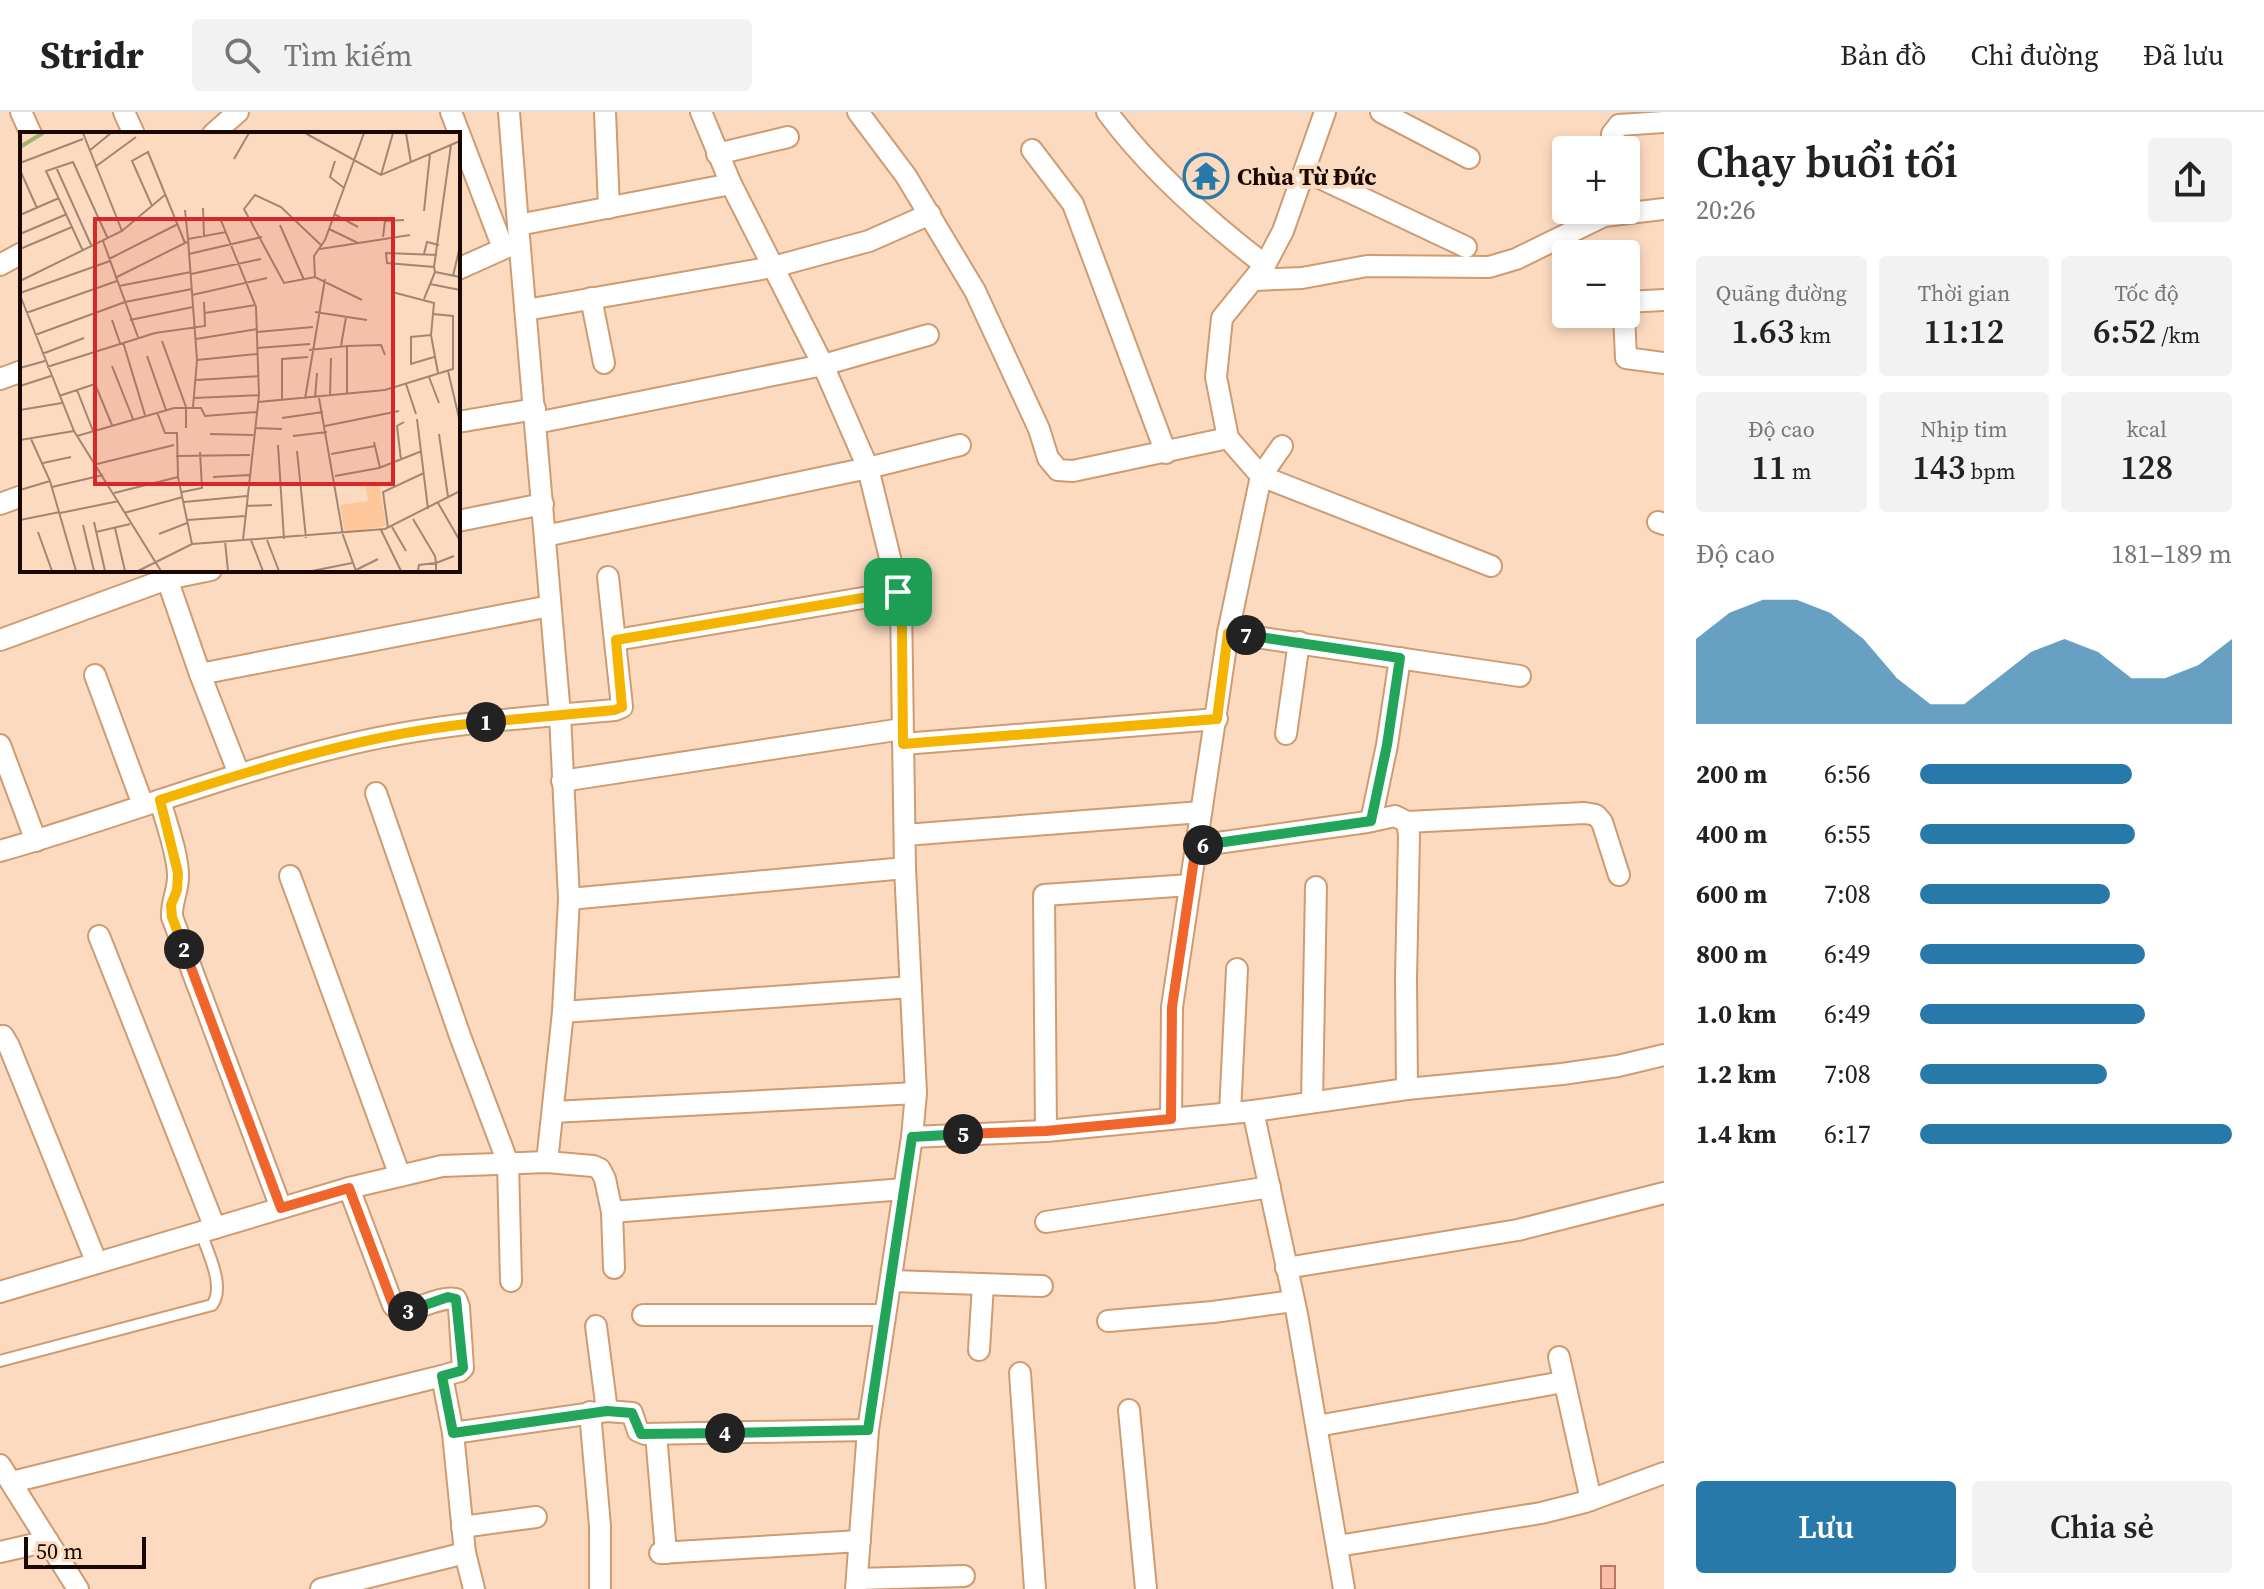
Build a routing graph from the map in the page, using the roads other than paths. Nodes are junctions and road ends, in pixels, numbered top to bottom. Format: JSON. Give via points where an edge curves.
{"nodes":[{"id":1,"x":21,"y":112,"type":"edge"},
{"id":2,"x":124,"y":112,"type":"edge"},
{"id":3,"x":238,"y":112,"type":"edge"},
{"id":4,"x":451,"y":112,"type":"edge"},
{"id":5,"x":509,"y":112,"type":"edge"},
{"id":6,"x":605,"y":112,"type":"edge"},
{"id":7,"x":701,"y":112,"type":"edge"},
{"id":8,"x":858,"y":112,"type":"edge"},
{"id":9,"x":1107,"y":112,"type":"edge"},
{"id":10,"x":1325,"y":112,"type":"edge"},
{"id":11,"x":1381,"y":112,"type":"edge"},
{"id":12,"x":1664,"y":122,"type":"edge"},
{"id":13,"x":30,"y":132,"type":"edge"},
{"id":14,"x":133,"y":132,"type":"edge"},
{"id":15,"x":215,"y":132,"type":"edge"},
{"id":16,"x":456,"y":132,"type":"edge"},
{"id":17,"x":1612,"y":136,"type":"edge"},
{"id":18,"x":788,"y":137,"type":"dead end"},
{"id":19,"x":460,"y":145,"type":"edge"},
{"id":20,"x":1032,"y":150,"type":"dead end"},
{"id":21,"x":717,"y":154,"type":"junction"},
{"id":22,"x":1469,"y":158,"type":"dead end"},
{"id":23,"x":1305,"y":171,"type":"junction"},
{"id":24,"x":731,"y":184,"type":"junction"},
{"id":25,"x":609,"y":208,"type":"junction"},
{"id":26,"x":1664,"y":209,"type":"edge"},
{"id":27,"x":1640,"y":211,"type":"edge"},
{"id":28,"x":930,"y":214,"type":"junction"},
{"id":29,"x":1584,"y":224,"type":"edge"},
{"id":30,"x":513,"y":238,"type":"junction"},
{"id":31,"x":1466,"y":247,"type":"dead end"},
{"id":32,"x":20,"y":254,"type":"edge"},
{"id":33,"x":0,"y":265,"type":"edge"},
{"id":34,"x":773,"y":267,"type":"junction"},
{"id":35,"x":460,"y":268,"type":"edge"},
{"id":36,"x":1259,"y":272,"type":"junction"},
{"id":37,"x":591,"y":298,"type":"junction"},
{"id":38,"x":1664,"y":300,"type":"edge"},
{"id":39,"x":1640,"y":301,"type":"edge"},
{"id":40,"x":526,"y":310,"type":"junction"},
{"id":41,"x":1625,"y":328,"type":"edge"},
{"id":42,"x":928,"y":335,"type":"dead end"},
{"id":43,"x":604,"y":363,"type":"dead end"},
{"id":44,"x":1664,"y":363,"type":"edge"},
{"id":45,"x":823,"y":365,"type":"junction"},
{"id":46,"x":20,"y":372,"type":"edge"},
{"id":47,"x":0,"y":379,"type":"edge"},
{"id":48,"x":535,"y":416,"type":"junction"},
{"id":49,"x":460,"y":422,"type":"edge"},
{"id":50,"x":1228,"y":438,"type":"junction"},
{"id":51,"x":960,"y":445,"type":"dead end"},
{"id":52,"x":1282,"y":446,"type":"dead end"},
{"id":53,"x":1166,"y":453,"type":"junction"},
{"id":54,"x":868,"y":468,"type":"junction"},
{"id":55,"x":1261,"y":476,"type":"junction"},
{"id":56,"x":20,"y":497,"type":"edge"},
{"id":57,"x":0,"y":504,"type":"edge"},
{"id":58,"x":543,"y":504,"type":"junction"},
{"id":59,"x":460,"y":521,"type":"edge"},
{"id":60,"x":545,"y":536,"type":"junction"},
{"id":61,"x":1491,"y":566,"type":"dead end"},
{"id":62,"x":188,"y":572,"type":"edge"},
{"id":63,"x":165,"y":574,"type":"edge"},
{"id":64,"x":608,"y":577,"type":"dead end"},
{"id":65,"x":898,"y":592,"type":"junction"},
{"id":66,"x":550,"y":606,"type":"junction"},
{"id":67,"x":1228,"y":633,"type":"junction"},
{"id":68,"x":0,"y":640,"type":"edge"},
{"id":69,"x":616,"y":640,"type":"junction"},
{"id":70,"x":1299,"y":642,"type":"junction"},
{"id":71,"x":1400,"y":658,"type":"junction"},
{"id":72,"x":200,"y":674,"type":"junction"},
{"id":73,"x":95,"y":675,"type":"dead end"},
{"id":74,"x":1520,"y":676,"type":"dead end"},
{"id":75,"x":560,"y":715,"type":"junction"},
{"id":76,"x":1217,"y":719,"type":"junction"},
{"id":77,"x":1286,"y":734,"type":"dead end"},
{"id":78,"x":902,"y":737,"type":"junction"},
{"id":79,"x":0,"y":745,"type":"edge"},
{"id":80,"x":239,"y":774,"type":"junction"},
{"id":81,"x":562,"y":781,"type":"junction"},
{"id":82,"x":376,"y":793,"type":"dead end"},
{"id":83,"x":152,"y":802,"type":"junction"},
{"id":84,"x":1201,"y":812,"type":"junction"},
{"id":85,"x":1371,"y":821,"type":"junction"},
{"id":86,"x":1407,"y":822,"type":"junction"},
{"id":87,"x":905,"y":835,"type":"junction"},
{"id":88,"x":36,"y":841,"type":"junction"},
{"id":89,"x":1196,"y":846,"type":"junction"},
{"id":90,"x":0,"y":851,"type":"edge"},
{"id":91,"x":905,"y":868,"type":"junction"},
{"id":92,"x":1619,"y":875,"type":"dead end"},
{"id":93,"x":290,"y":876,"type":"dead end"},
{"id":94,"x":1190,"y":885,"type":"junction"},
{"id":95,"x":1316,"y":887,"type":"dead end"},
{"id":96,"x":569,"y":899,"type":"junction"},
{"id":97,"x":99,"y":936,"type":"dead end"},
{"id":98,"x":1237,"y":969,"type":"dead end"},
{"id":99,"x":911,"y":987,"type":"junction"},
{"id":100,"x":563,"y":1012,"type":"junction"},
{"id":101,"x":0,"y":1036,"type":"edge"},
{"id":102,"x":1664,"y":1055,"type":"edge"},
{"id":103,"x":1407,"y":1089,"type":"junction"},
{"id":104,"x":916,"y":1093,"type":"junction"},
{"id":105,"x":1312,"y":1101,"type":"junction"},
{"id":106,"x":1253,"y":1111,"type":"junction"},
{"id":107,"x":553,"y":1112,"type":"junction"},
{"id":108,"x":1230,"y":1113,"type":"junction"},
{"id":109,"x":1171,"y":1119,"type":"junction"},
{"id":110,"x":1046,"y":1131,"type":"junction"},
{"id":111,"x":912,"y":1137,"type":"junction"},
{"id":112,"x":547,"y":1162,"type":"junction"},
{"id":113,"x":508,"y":1163,"type":"junction"},
{"id":114,"x":400,"y":1176,"type":"junction"},
{"id":115,"x":1270,"y":1187,"type":"junction"},
{"id":116,"x":349,"y":1188,"type":"junction"},
{"id":117,"x":904,"y":1189,"type":"junction"},
{"id":118,"x":1664,"y":1193,"type":"edge"},
{"id":119,"x":281,"y":1208,"type":"junction"},
{"id":120,"x":612,"y":1212,"type":"junction"},
{"id":121,"x":1046,"y":1222,"type":"dead end"},
{"id":122,"x":208,"y":1230,"type":"junction"},
{"id":123,"x":96,"y":1261,"type":"junction"},
{"id":124,"x":614,"y":1268,"type":"dead end"},
{"id":125,"x":1286,"y":1268,"type":"junction"},
{"id":126,"x":511,"y":1281,"type":"dead end"},
{"id":127,"x":892,"y":1281,"type":"junction"},
{"id":128,"x":983,"y":1284,"type":"junction"},
{"id":129,"x":1042,"y":1286,"type":"dead end"},
{"id":130,"x":0,"y":1292,"type":"edge"},
{"id":131,"x":1293,"y":1301,"type":"junction"},
{"id":132,"x":643,"y":1315,"type":"dead end"},
{"id":133,"x":884,"y":1315,"type":"junction"},
{"id":134,"x":1108,"y":1321,"type":"dead end"},
{"id":135,"x":596,"y":1326,"type":"dead end"},
{"id":136,"x":979,"y":1350,"type":"dead end"},
{"id":137,"x":1559,"y":1357,"type":"dead end"},
{"id":138,"x":0,"y":1361,"type":"edge"},
{"id":139,"x":1020,"y":1373,"type":"dead end"},
{"id":140,"x":442,"y":1376,"type":"junction"},
{"id":141,"x":1563,"y":1382,"type":"junction"},
{"id":142,"x":1129,"y":1410,"type":"dead end"},
{"id":143,"x":598,"y":1412,"type":"junction"},
{"id":144,"x":1317,"y":1426,"type":"junction"},
{"id":145,"x":868,"y":1430,"type":"junction"},
{"id":146,"x":453,"y":1433,"type":"junction"},
{"id":147,"x":656,"y":1434,"type":"junction"},
{"id":148,"x":1664,"y":1473,"type":"edge"},
{"id":149,"x":6,"y":1474,"type":"edge"},
{"id":150,"x":1591,"y":1500,"type":"junction"},
{"id":151,"x":536,"y":1517,"type":"dead end"},
{"id":152,"x":462,"y":1527,"type":"junction"},
{"id":153,"x":48,"y":1541,"type":"junction"},
{"id":154,"x":860,"y":1541,"type":"junction"},
{"id":155,"x":1338,"y":1546,"type":"junction"},
{"id":156,"x":0,"y":1552,"type":"edge"},
{"id":157,"x":465,"y":1553,"type":"junction"},
{"id":158,"x":964,"y":1576,"type":"dead end"},
{"id":159,"x":857,"y":1584,"type":"edge"},
{"id":160,"x":78,"y":1589,"type":"edge"},
{"id":161,"x":321,"y":1589,"type":"edge"},
{"id":162,"x":474,"y":1589,"type":"edge"},
{"id":163,"x":600,"y":1589,"type":"edge"},
{"id":164,"x":1035,"y":1589,"type":"edge"},
{"id":165,"x":1146,"y":1589,"type":"edge"},
{"id":166,"x":1344,"y":1589,"type":"edge"}],
"edges":[{"from":1,"to":13,"type":"street"},
{"from":2,"to":14,"type":"street"},
{"from":3,"to":15,"type":"street"},
{"from":4,"to":16,"type":"street"},
{"from":5,"to":30,"type":"street"},
{"from":6,"to":25,"type":"street"},
{"from":7,"to":21,"type":"street"},
{"from":8,"to":28,"type":"street"},
{"from":9,"to":36,"type":"street"},
{"from":10,"to":23,"type":"street"},
{"from":11,"to":22,"type":"street"},
{"from":12,"to":17,"type":"street","via":[[1619,125]]},
{"from":18,"to":21,"type":"street"},
{"from":19,"to":30,"type":"street"},
{"from":20,"to":53,"type":"street","via":[[1073,204]]},
{"from":21,"to":24,"type":"street"},
{"from":23,"to":31,"type":"street"},
{"from":23,"to":36,"type":"street","via":[[1283,231]]},
{"from":24,"to":25,"type":"street"},
{"from":24,"to":34,"type":"street"},
{"from":25,"to":30,"type":"street"},
{"from":26,"to":27,"type":"street"},
{"from":28,"to":34,"type":"street","via":[[869,241]]},
{"from":28,"to":53,"type":"street","via":[[975,291],[1048,458],[1058,470]]},
{"from":29,"to":36,"type":"street","via":[[1489,267],[1367,266],[1302,278]]},
{"from":30,"to":35,"type":"street"},
{"from":30,"to":40,"type":"street"},
{"from":32,"to":33,"type":"street"},
{"from":34,"to":37,"type":"street"},
{"from":34,"to":45,"type":"street"},
{"from":36,"to":50,"type":"street","via":[[1222,318],[1216,377]]},
{"from":37,"to":40,"type":"street"},
{"from":37,"to":43,"type":"street"},
{"from":38,"to":39,"type":"street"},
{"from":40,"to":48,"type":"street"},
{"from":41,"to":44,"type":"street","via":[[1626,358]]},
{"from":42,"to":45,"type":"street"},
{"from":45,"to":48,"type":"street"},
{"from":45,"to":54,"type":"street"},
{"from":46,"to":47,"type":"street"},
{"from":48,"to":49,"type":"street"},
{"from":48,"to":58,"type":"street"},
{"from":50,"to":53,"type":"street"},
{"from":50,"to":55,"type":"street"},
{"from":51,"to":54,"type":"street"},
{"from":52,"to":55,"type":"street"},
{"from":54,"to":60,"type":"street"},
{"from":54,"to":65,"type":"street"},
{"from":55,"to":61,"type":"street"},
{"from":55,"to":67,"type":"street"},
{"from":56,"to":57,"type":"street"},
{"from":58,"to":59,"type":"street"},
{"from":58,"to":60,"type":"street"},
{"from":60,"to":66,"type":"street"},
{"from":62,"to":63,"type":"street"},
{"from":63,"to":68,"type":"street"},
{"from":63,"to":72,"type":"street"},
{"from":64,"to":69,"type":"street"},
{"from":65,"to":69,"type":"street"},
{"from":65,"to":78,"type":"street"},
{"from":66,"to":72,"type":"street"},
{"from":66,"to":75,"type":"street"},
{"from":67,"to":70,"type":"street"},
{"from":67,"to":76,"type":"street"},
{"from":69,"to":75,"type":"street","via":[[622,707]]},
{"from":70,"to":71,"type":"street"},
{"from":70,"to":77,"type":"street"},
{"from":71,"to":74,"type":"street"},
{"from":71,"to":85,"type":"street"},
{"from":72,"to":80,"type":"street"},
{"from":73,"to":83,"type":"street"},
{"from":75,"to":80,"type":"street","via":[[411,731]]},
{"from":75,"to":81,"type":"street"},
{"from":76,"to":78,"type":"street"},
{"from":76,"to":84,"type":"street"},
{"from":78,"to":81,"type":"street"},
{"from":78,"to":87,"type":"street"},
{"from":79,"to":88,"type":"street"},
{"from":80,"to":83,"type":"street"},
{"from":81,"to":96,"type":"street"},
{"from":82,"to":113,"type":"street"},
{"from":83,"to":88,"type":"street"},
{"from":83,"to":119,"type":"street","via":[[178,873],[172,917]]},
{"from":84,"to":87,"type":"street"},
{"from":84,"to":89,"type":"street"},
{"from":85,"to":86,"type":"street","via":[[1395,816]]},
{"from":85,"to":89,"type":"street"},
{"from":86,"to":92,"type":"street","via":[[1596,815]]},
{"from":86,"to":103,"type":"street"},
{"from":87,"to":91,"type":"street"},
{"from":88,"to":90,"type":"street"},
{"from":89,"to":94,"type":"street"},
{"from":91,"to":96,"type":"street"},
{"from":91,"to":99,"type":"street"},
{"from":93,"to":114,"type":"street"},
{"from":94,"to":109,"type":"street","via":[[1172,1007]]},
{"from":94,"to":110,"type":"street","via":[[1044,895]]},
{"from":95,"to":105,"type":"street"},
{"from":96,"to":100,"type":"street"},
{"from":97,"to":122,"type":"street"},
{"from":98,"to":108,"type":"street"},
{"from":99,"to":100,"type":"street"},
{"from":99,"to":104,"type":"street"},
{"from":100,"to":107,"type":"street"},
{"from":101,"to":123,"type":"street","via":[[9,1046]]},
{"from":102,"to":103,"type":"street","via":[[1562,1074]]},
{"from":103,"to":105,"type":"street"},
{"from":104,"to":107,"type":"street"},
{"from":104,"to":111,"type":"street"},
{"from":105,"to":106,"type":"street"},
{"from":106,"to":108,"type":"street"},
{"from":106,"to":115,"type":"street"},
{"from":107,"to":112,"type":"street"},
{"from":108,"to":109,"type":"street"},
{"from":109,"to":110,"type":"street"},
{"from":110,"to":111,"type":"street"},
{"from":111,"to":117,"type":"street"},
{"from":112,"to":113,"type":"street"},
{"from":112,"to":120,"type":"street","via":[[600,1169]]},
{"from":113,"to":114,"type":"street","via":[[442,1166]]},
{"from":113,"to":126,"type":"street"},
{"from":114,"to":116,"type":"street"},
{"from":115,"to":121,"type":"street"},
{"from":115,"to":125,"type":"street"},
{"from":116,"to":119,"type":"street"},
{"from":116,"to":140,"type":"street","via":[[393,1305],[400,1312],[412,1311],[448,1297],[456,1299],[463,1368]]},
{"from":117,"to":120,"type":"street"},
{"from":117,"to":127,"type":"street"},
{"from":118,"to":125,"type":"street","via":[[1518,1230]]},
{"from":119,"to":122,"type":"street"},
{"from":120,"to":124,"type":"street"},
{"from":122,"to":123,"type":"street"},
{"from":122,"to":138,"type":"lane","via":[[218,1288],[212,1305]]},
{"from":123,"to":130,"type":"street"},
{"from":125,"to":131,"type":"street"},
{"from":127,"to":128,"type":"street"},
{"from":127,"to":133,"type":"street"},
{"from":128,"to":129,"type":"street"},
{"from":128,"to":136,"type":"street"},
{"from":131,"to":134,"type":"street"},
{"from":131,"to":144,"type":"street"},
{"from":132,"to":133,"type":"street"},
{"from":133,"to":145,"type":"street"},
{"from":135,"to":143,"type":"street"},
{"from":137,"to":141,"type":"street"},
{"from":139,"to":164,"type":"street"},
{"from":140,"to":146,"type":"street"},
{"from":140,"to":149,"type":"street"},
{"from":141,"to":144,"type":"street"},
{"from":141,"to":150,"type":"street"},
{"from":142,"to":165,"type":"street"},
{"from":143,"to":146,"type":"street"},
{"from":143,"to":147,"type":"street","via":[[632,1413],[638,1431]]},
{"from":143,"to":163,"type":"street"},
{"from":144,"to":155,"type":"street"},
{"from":145,"to":147,"type":"street"},
{"from":145,"to":154,"type":"street"},
{"from":146,"to":152,"type":"street"},
{"from":147,"to":154,"type":"street","via":[[663,1553]]},
{"from":148,"to":150,"type":"street"},
{"from":149,"to":153,"type":"street"},
{"from":150,"to":155,"type":"street"},
{"from":151,"to":152,"type":"street"},
{"from":152,"to":157,"type":"street"},
{"from":153,"to":156,"type":"street"},
{"from":153,"to":160,"type":"street"},
{"from":154,"to":159,"type":"street"},
{"from":155,"to":166,"type":"street"},
{"from":157,"to":161,"type":"street"},
{"from":157,"to":162,"type":"street"},
{"from":158,"to":159,"type":"street"}]}
